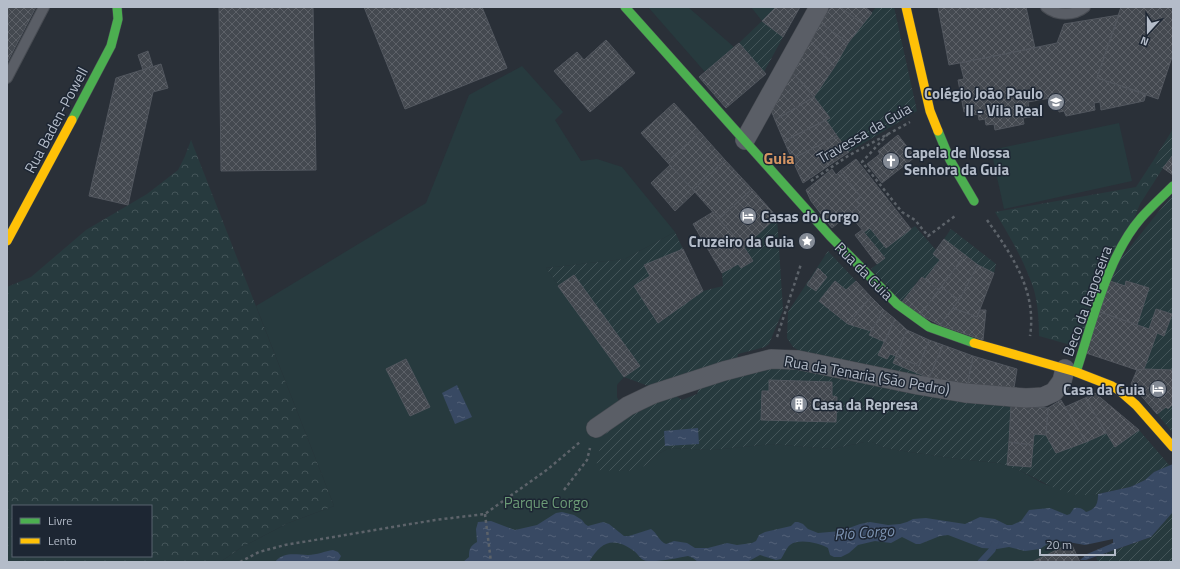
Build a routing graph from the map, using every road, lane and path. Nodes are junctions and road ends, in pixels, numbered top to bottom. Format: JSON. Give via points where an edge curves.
{"nodes":[{"id":1,"x":44,"y":7,"type":"edge"},
{"id":2,"x":117,"y":7,"type":"edge"},
{"id":3,"x":625,"y":7,"type":"edge"},
{"id":4,"x":819,"y":7,"type":"edge"},
{"id":5,"x":906,"y":7,"type":"edge"},
{"id":6,"x":1046,"y":7,"type":"edge"},
{"id":7,"x":1085,"y":7,"type":"edge"},
{"id":8,"x":7,"y":78,"type":"edge"},
{"id":9,"x":930,"y":111,"type":"junction"},
{"id":10,"x":888,"y":134,"type":"junction"},
{"id":11,"x":745,"y":140,"type":"junction"},
{"id":12,"x":1173,"y":186,"type":"edge"},
{"id":13,"x":794,"y":196,"type":"junction"},
{"id":14,"x":974,"y":201,"type":"junction"},
{"id":15,"x":7,"y":242,"type":"edge"},
{"id":16,"x":801,"y":264,"type":"dead end"},
{"id":17,"x":776,"y":339,"type":"dead end"},
{"id":18,"x":1023,"y":357,"type":"junction"},
{"id":19,"x":1071,"y":371,"type":"junction"},
{"id":20,"x":596,"y":428,"type":"junction"},
{"id":21,"x":1173,"y":447,"type":"edge"},
{"id":22,"x":564,"y":490,"type":"dead end"},
{"id":23,"x":485,"y":514,"type":"junction"},
{"id":24,"x":240,"y":562,"type":"edge"},
{"id":25,"x":491,"y":562,"type":"edge"}],
"edges":[{"from":1,"to":8,"type":"lane"},
{"from":2,"to":15,"type":"street","name":"Rua Baden-Powell","via":[[118,19],[111,46]]},
{"from":3,"to":11,"type":"street","name":"Rua da Guia"},
{"from":4,"to":11,"type":"street"},
{"from":5,"to":9,"type":"street","name":"Travessa da Guia"},
{"from":6,"to":7,"type":"lane","via":[[1060,14],[1072,14]]},
{"from":9,"to":10,"type":"path","name":"Travessa da Guia"},
{"from":9,"to":14,"type":"street","name":"Travessa da Guia","via":[[950,160]]},
{"from":10,"to":13,"type":"path","name":"Travessa da Guia","via":[[848,156]]},
{"from":10,"to":14,"type":"path","via":[[862,162],[902,212],[915,220],[928,236]]},
{"from":11,"to":13,"type":"street","name":"Rua da Guia"},
{"from":12,"to":19,"type":"street","name":"Beco da Raposeira","via":[[1140,219],[1117,255]]},
{"from":13,"to":18,"type":"street","name":"Rua da Guia","via":[[851,258],[897,304],[913,316],[929,327],[950,336]]},
{"from":14,"to":18,"type":"path","via":[[1009,251],[1024,280],[1032,316]]},
{"from":16,"to":17,"type":"path"},
{"from":18,"to":19,"type":"street","name":"Rua da Guia"},
{"from":19,"to":20,"type":"street","name":"Rua da Tenaria (São Pedro)","via":[[1054,392],[1043,397],[1026,398],[965,393],[798,360],[771,359],[652,394],[628,406]]},
{"from":19,"to":21,"type":"street","name":"Rua da Guia","via":[[1120,391]]},
{"from":20,"to":22,"type":"path","via":[[587,460]]},
{"from":20,"to":23,"type":"path","via":[[548,469]]},
{"from":23,"to":24,"type":"path","via":[[285,545],[259,552]]},
{"from":23,"to":25,"type":"path"}]}
